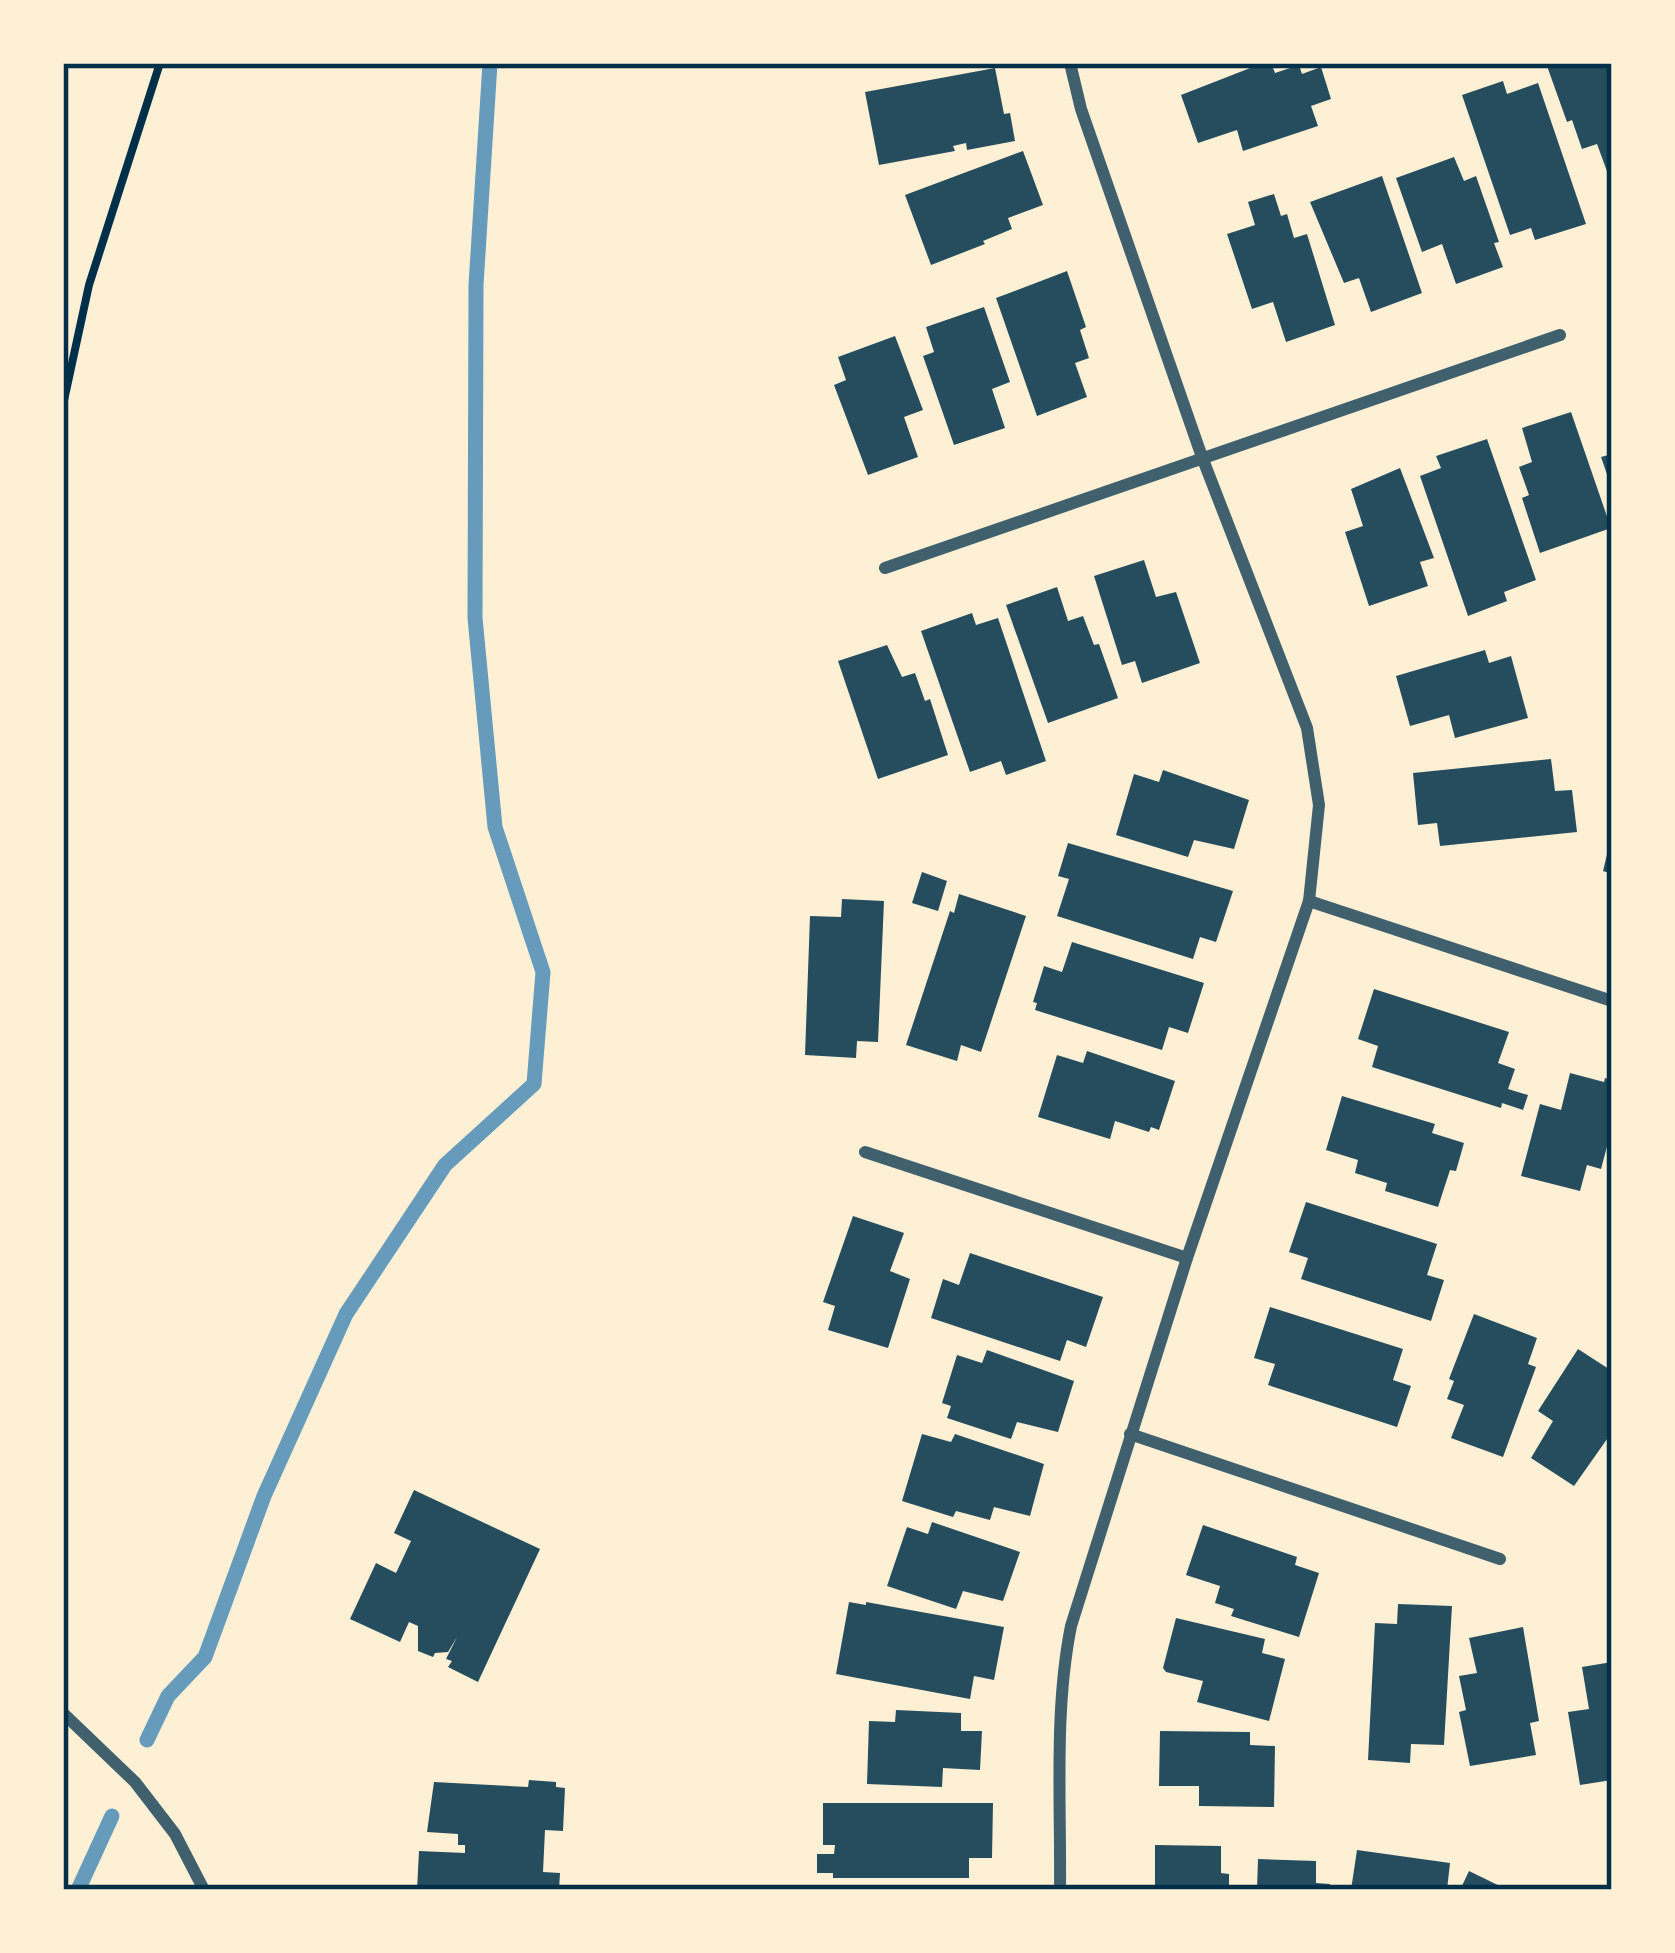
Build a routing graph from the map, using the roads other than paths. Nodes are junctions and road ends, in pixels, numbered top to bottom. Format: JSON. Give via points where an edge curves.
{"nodes":[{"id":1,"x":1070,"y":63,"type":"edge"},
{"id":2,"x":1560,"y":335,"type":"dead end"},
{"id":3,"x":1202,"y":457,"type":"junction"},
{"id":4,"x":885,"y":568,"type":"dead end"},
{"id":5,"x":1309,"y":902,"type":"junction"},
{"id":6,"x":1612,"y":1001,"type":"edge"},
{"id":7,"x":866,"y":1152,"type":"dead end"},
{"id":8,"x":1187,"y":1258,"type":"junction"},
{"id":9,"x":1130,"y":1434,"type":"junction"},
{"id":10,"x":1501,"y":1559,"type":"dead end"},
{"id":11,"x":63,"y":1713,"type":"edge"},
{"id":12,"x":204,"y":1890,"type":"edge"},
{"id":13,"x":1060,"y":1890,"type":"edge"}],
"edges":[{"from":1,"to":3,"type":"street"},
{"from":2,"to":3,"type":"street"},
{"from":3,"to":4,"type":"street"},
{"from":3,"to":5,"type":"street","via":[[1307,728],[1319,805]]},
{"from":5,"to":6,"type":"street"},
{"from":5,"to":8,"type":"street"},
{"from":7,"to":8,"type":"street"},
{"from":8,"to":9,"type":"street"},
{"from":9,"to":10,"type":"street"},
{"from":9,"to":13,"type":"street","via":[[1064,1663]]},
{"from":11,"to":12,"type":"street","via":[[134,1782],[175,1834]]}]}
